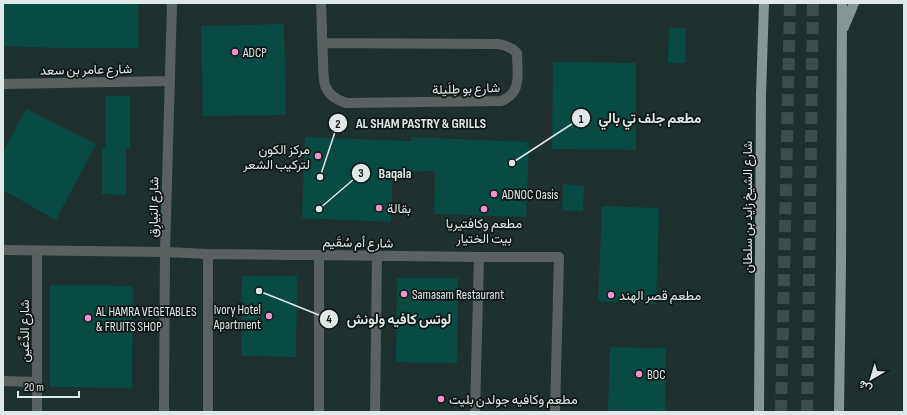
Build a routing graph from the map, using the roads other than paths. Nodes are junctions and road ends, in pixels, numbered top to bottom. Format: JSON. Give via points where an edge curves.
{"nodes":[{"id":1,"x":172,"y":3,"type":"edge"},
{"id":2,"x":321,"y":3,"type":"edge"},
{"id":3,"x":842,"y":3,"type":"edge"},
{"id":4,"x":854,"y":3,"type":"edge"},
{"id":5,"x":762,"y":6,"type":"edge"},
{"id":6,"x":842,"y":32,"type":"junction"},
{"id":7,"x":322,"y":43,"type":"junction"},
{"id":8,"x":170,"y":81,"type":"junction"},
{"id":9,"x":3,"y":84,"type":"edge"},
{"id":10,"x":3,"y":250,"type":"edge"},
{"id":11,"x":38,"y":251,"type":"junction"},
{"id":12,"x":165,"y":252,"type":"junction"},
{"id":13,"x":208,"y":254,"type":"junction"},
{"id":14,"x":319,"y":255,"type":"junction"},
{"id":15,"x":377,"y":256,"type":"junction"},
{"id":16,"x":479,"y":257,"type":"junction"},
{"id":17,"x":3,"y":381,"type":"edge"},
{"id":18,"x":37,"y":382,"type":"junction"},
{"id":19,"x":37,"y":412,"type":"edge"},
{"id":20,"x":164,"y":412,"type":"edge"},
{"id":21,"x":208,"y":412,"type":"edge"},
{"id":22,"x":319,"y":412,"type":"edge"},
{"id":23,"x":375,"y":412,"type":"edge"},
{"id":24,"x":475,"y":412,"type":"edge"},
{"id":25,"x":555,"y":412,"type":"edge"},
{"id":26,"x":759,"y":412,"type":"edge"},
{"id":27,"x":839,"y":412,"type":"edge"}],
"edges":[{"from":1,"to":8,"type":"street","name":"شارع البَيارِق"},
{"from":2,"to":7,"type":"street","name":"شارع بو طِلَيلة"},
{"from":3,"to":6,"type":"main road"},
{"from":4,"to":6,"type":"main road"},
{"from":5,"to":26,"type":"main road","name":"شارع الشيخ زايد بن سلطان"},
{"from":6,"to":27,"type":"main road"},
{"from":7,"to":7,"type":"street","name":"شارع بو طِلَيلة","via":[[325,85],[333,97],[346,103],[501,101],[512,95],[518,83],[517,53],[504,45]]},
{"from":8,"to":9,"type":"street","name":"شارع عامر بن سعد"},
{"from":8,"to":12,"type":"street","name":"شارع البَيارِق"},
{"from":10,"to":11,"type":"street","name":"شارع أم سُقَيم"},
{"from":11,"to":12,"type":"street","name":"شارع أم سُقَيم"},
{"from":11,"to":18,"type":"street","name":"شارع الدِّعَين"},
{"from":12,"to":13,"type":"street","name":"شارع أم سُقَيم"},
{"from":12,"to":20,"type":"street","name":"شارع البَيارِق"},
{"from":13,"to":14,"type":"street","name":"شارع أم سُقَيم"},
{"from":13,"to":21,"type":"street"},
{"from":14,"to":15,"type":"street","name":"شارع أم سُقَيم"},
{"from":14,"to":22,"type":"street"},
{"from":15,"to":16,"type":"street","name":"شارع أم سُقَيم"},
{"from":15,"to":23,"type":"street"},
{"from":16,"to":24,"type":"street"},
{"from":16,"to":25,"type":"street","name":"شارع أم سُقَيم","via":[[559,257]]},
{"from":17,"to":18,"type":"street"},
{"from":18,"to":19,"type":"street","name":"شارع الدِّعَين"}]}
